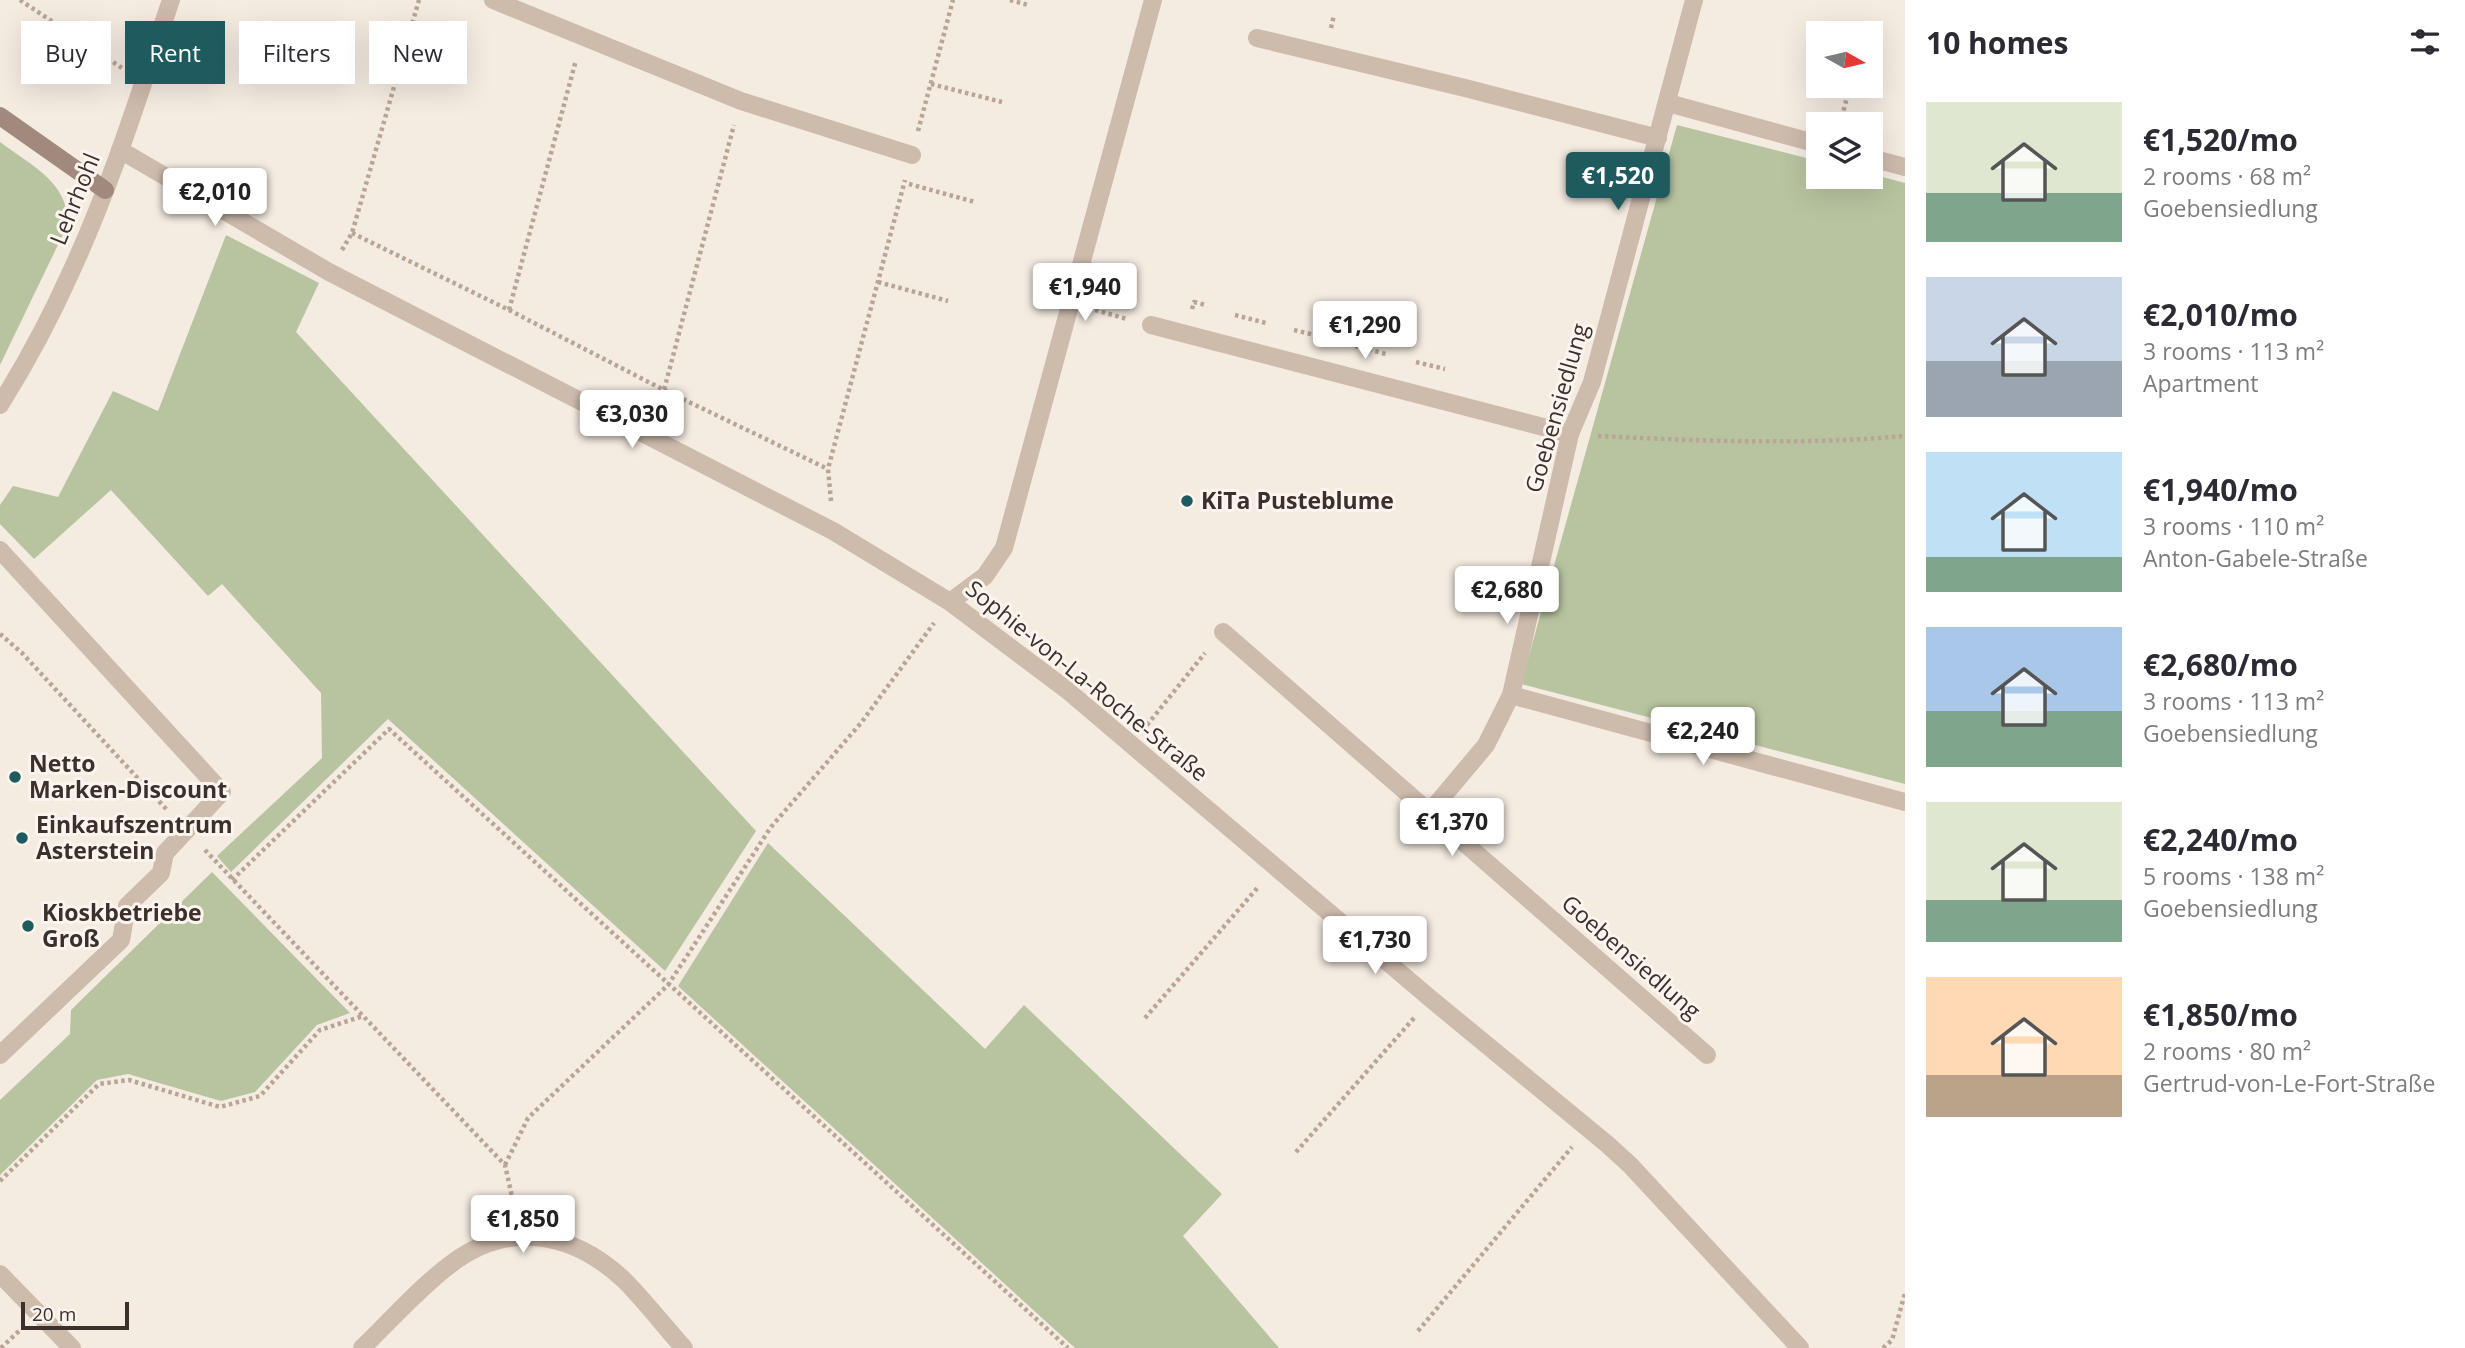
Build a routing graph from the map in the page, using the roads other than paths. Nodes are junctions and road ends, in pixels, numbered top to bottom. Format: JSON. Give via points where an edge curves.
{"nodes":[{"id":1,"x":172,"y":0,"type":"edge"},
{"id":2,"x":494,"y":0,"type":"edge"},
{"id":3,"x":1153,"y":0,"type":"edge"},
{"id":4,"x":1694,"y":0,"type":"edge"},
{"id":5,"x":1257,"y":38,"type":"dead end"},
{"id":6,"x":1668,"y":103,"type":"junction"},
{"id":7,"x":0,"y":116,"type":"edge"},
{"id":8,"x":1658,"y":138,"type":"junction"},
{"id":9,"x":1806,"y":141,"type":"edge"},
{"id":10,"x":120,"y":150,"type":"junction"},
{"id":11,"x":912,"y":155,"type":"road end"},
{"id":12,"x":1883,"y":161,"type":"edge"},
{"id":13,"x":1905,"y":167,"type":"edge"},
{"id":14,"x":105,"y":190,"type":"junction"},
{"id":15,"x":1152,"y":325,"type":"road end"},
{"id":16,"x":0,"y":405,"type":"edge"},
{"id":17,"x":1570,"y":434,"type":"junction"},
{"id":18,"x":0,"y":550,"type":"edge"},
{"id":19,"x":950,"y":602,"type":"junction"},
{"id":20,"x":1223,"y":632,"type":"road end"},
{"id":21,"x":1511,"y":695,"type":"junction"},
{"id":22,"x":1905,"y":802,"type":"edge"},
{"id":23,"x":1429,"y":813,"type":"junction"},
{"id":24,"x":0,"y":1055,"type":"edge"},
{"id":25,"x":1707,"y":1055,"type":"dead end"},
{"id":26,"x":0,"y":1274,"type":"edge"},
{"id":27,"x":72,"y":1348,"type":"edge"},
{"id":28,"x":362,"y":1348,"type":"edge"},
{"id":29,"x":684,"y":1348,"type":"edge"},
{"id":30,"x":1800,"y":1348,"type":"edge"}],
"edges":[{"from":1,"to":10,"type":"street","name":"Lehrhohl"},
{"from":2,"to":11,"type":"street","via":[[741,101]]},
{"from":3,"to":19,"type":"street","via":[[1004,548],[985,576]]},
{"from":4,"to":6,"type":"street","name":"Goebensiedlung"},
{"from":5,"to":8,"type":"street"},
{"from":6,"to":8,"type":"street","name":"Goebensiedlung"},
{"from":6,"to":9,"type":"street"},
{"from":7,"to":14,"type":"street"},
{"from":8,"to":17,"type":"street","name":"Goebensiedlung","via":[[1592,382]]},
{"from":10,"to":14,"type":"street","name":"Lehrhohl"},
{"from":10,"to":19,"type":"street","name":"Sophie-von-La-Roche-Straße","via":[[329,272],[833,531]]},
{"from":12,"to":13,"type":"street"},
{"from":14,"to":16,"type":"street","name":"Lehrhohl","via":[[71,273]]},
{"from":15,"to":17,"type":"street"},
{"from":17,"to":21,"type":"street","name":"Goebensiedlung"},
{"from":18,"to":24,"type":"street","via":[[222,792],[165,853],[162,873],[127,906],[121,940]]},
{"from":19,"to":30,"type":"street","name":"Sophie-von-La-Roche-Straße","via":[[1067,690],[1588,1128],[1630,1165]]},
{"from":20,"to":23,"type":"street","name":"Goebensiedlung"},
{"from":21,"to":22,"type":"street"},
{"from":21,"to":23,"type":"street","name":"Goebensiedlung","via":[[1486,745]]},
{"from":23,"to":25,"type":"street","name":"Goebensiedlung"},
{"from":26,"to":27,"type":"street"},
{"from":28,"to":29,"type":"street","via":[[449,1265],[480,1245],[521,1236],[561,1242],[606,1265]]}]}
